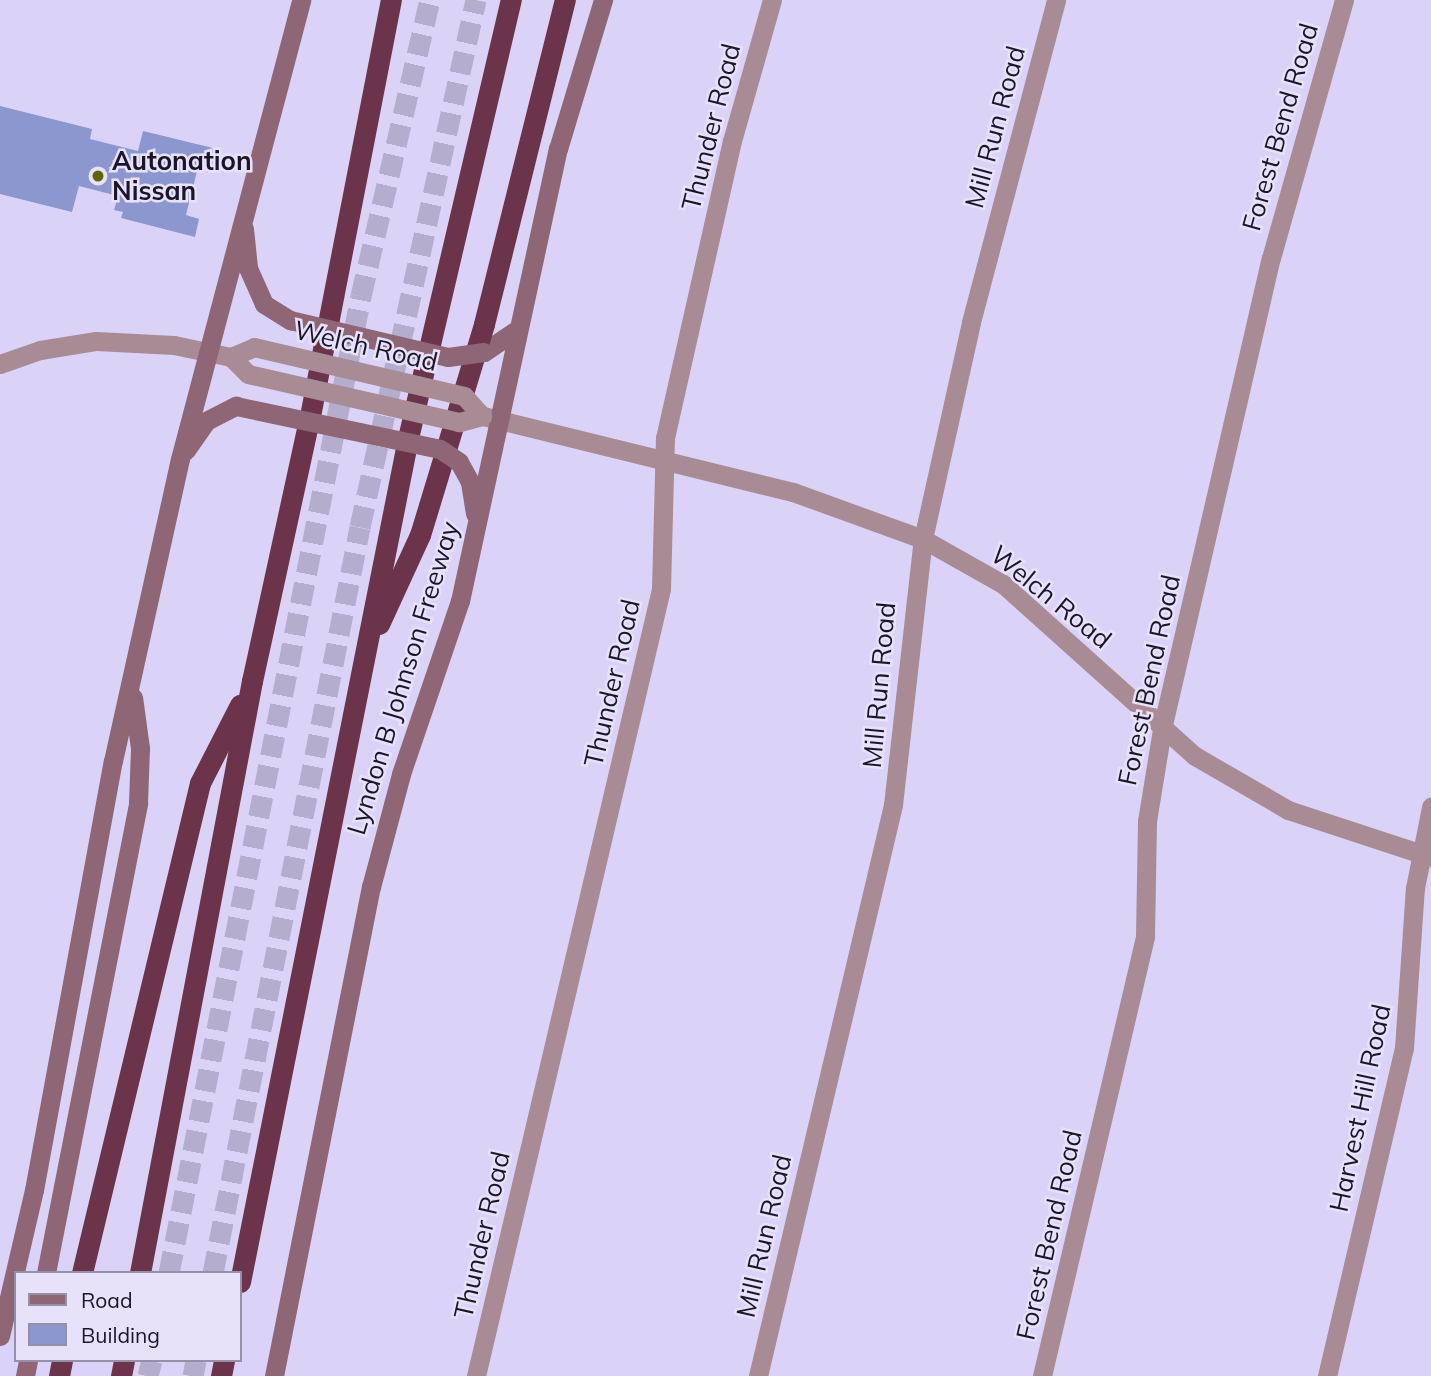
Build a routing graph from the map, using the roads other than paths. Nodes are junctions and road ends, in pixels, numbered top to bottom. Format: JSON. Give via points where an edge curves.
{"nodes":[{"id":1,"x":302,"y":0,"type":"edge"},
{"id":2,"x":391,"y":0,"type":"edge"},
{"id":3,"x":512,"y":0,"type":"edge"},
{"id":4,"x":565,"y":0,"type":"edge"},
{"id":5,"x":603,"y":0,"type":"edge"},
{"id":6,"x":772,"y":0,"type":"edge"},
{"id":7,"x":1056,"y":0,"type":"edge"},
{"id":8,"x":1344,"y":0,"type":"edge"},
{"id":9,"x":245,"y":204,"type":"junction"},
{"id":10,"x":517,"y":330,"type":"junction"},
{"id":11,"x":206,"y":352,"type":"junction"},
{"id":12,"x":231,"y":357,"type":"junction"},
{"id":13,"x":0,"y":364,"type":"edge"},
{"id":14,"x":491,"y":418,"type":"junction"},
{"id":15,"x":180,"y":459,"type":"junction"},
{"id":16,"x":665,"y":460,"type":"junction"},
{"id":17,"x":923,"y":539,"type":"junction"},
{"id":18,"x":473,"y":547,"type":"junction"},
{"id":19,"x":363,"y":658,"type":"junction"},
{"id":20,"x":252,"y":681,"type":"junction"},
{"id":21,"x":131,"y":686,"type":"junction"},
{"id":22,"x":1163,"y":729,"type":"junction"},
{"id":23,"x":1431,"y":807,"type":"edge"},
{"id":24,"x":1425,"y":856,"type":"edge"},
{"id":25,"x":15,"y":1271,"type":"edge"},
{"id":26,"x":46,"y":1271,"type":"edge"},
{"id":27,"x":82,"y":1271,"type":"edge"},
{"id":28,"x":140,"y":1271,"type":"edge"},
{"id":29,"x":242,"y":1272,"type":"edge"},
{"id":30,"x":14,"y":1276,"type":"edge"},
{"id":31,"x":0,"y":1336,"type":"edge"},
{"id":32,"x":274,"y":1376,"type":"edge"},
{"id":33,"x":476,"y":1376,"type":"edge"},
{"id":34,"x":758,"y":1376,"type":"edge"},
{"id":35,"x":1042,"y":1376,"type":"edge"},
{"id":36,"x":1327,"y":1376,"type":"edge"}],
"edges":[{"from":1,"to":9,"type":"main road"},
{"from":2,"to":20,"type":"highway"},
{"from":3,"to":19,"type":"highway","name":"Lyndon B Johnson Freeway","via":[[441,293]]},
{"from":4,"to":19,"type":"highway","via":[[484,324],[428,508]]},
{"from":5,"to":10,"type":"main road","name":"Lyndon B Johnson Freeway","via":[[558,149]]},
{"from":6,"to":16,"type":"street","name":"Thunder Road","via":[[729,154],[665,438]]},
{"from":7,"to":17,"type":"street","name":"Mill Run Road","via":[[971,322]]},
{"from":8,"to":22,"type":"street","name":"Forest Bend Road","via":[[1271,258]]},
{"from":9,"to":10,"type":"main road","bridge":true,"via":[[248,268],[264,304],[290,320],[448,357],[484,352]]},
{"from":9,"to":11,"type":"main road"},
{"from":10,"to":14,"type":"main road","name":"Lyndon B Johnson Freeway"},
{"from":11,"to":12,"type":"street","name":"Welch Road"},
{"from":11,"to":13,"type":"street","name":"Welch Road","via":[[96,341],[40,350]]},
{"from":11,"to":15,"type":"main road"},
{"from":12,"to":14,"type":"street","name":"Welch Road","bridge":true,"via":[[248,374],[459,422]]},
{"from":12,"to":14,"type":"street","name":"Welch Road","bridge":true,"via":[[254,347],[464,396]]},
{"from":14,"to":16,"type":"street","name":"Welch Road"},
{"from":14,"to":18,"type":"main road","name":"Lyndon B Johnson Freeway"},
{"from":15,"to":18,"type":"main road","bridge":true,"via":[[206,421],[236,406],[440,449],[459,462],[476,505]]},
{"from":15,"to":21,"type":"main road"},
{"from":16,"to":17,"type":"street","name":"Welch Road","via":[[831,503]]},
{"from":16,"to":33,"type":"street","name":"Thunder Road","via":[[661,589]]},
{"from":17,"to":22,"type":"street","name":"Welch Road","via":[[1003,584]]},
{"from":17,"to":34,"type":"street","name":"Mill Run Road","via":[[893,805]]},
{"from":18,"to":32,"type":"main road","name":"Lyndon B Johnson Freeway","via":[[370,887]]},
{"from":19,"to":29,"type":"highway","name":"Lyndon B Johnson Freeway"},
{"from":20,"to":27,"type":"highway","via":[[201,783]]},
{"from":20,"to":28,"type":"highway"},
{"from":21,"to":25,"type":"main road"},
{"from":21,"to":26,"type":"main road","via":[[140,748],[138,803]]},
{"from":22,"to":24,"type":"street","name":"Welch Road","via":[[1195,756],[1287,810]]},
{"from":22,"to":35,"type":"street","name":"Forest Bend Road","via":[[1147,821],[1146,936]]},
{"from":23,"to":24,"type":"street","name":"Harvest Hill Road"},
{"from":24,"to":36,"type":"street","name":"Harvest Hill Road","via":[[1404,1048]]},
{"from":30,"to":31,"type":"main road"}]}
